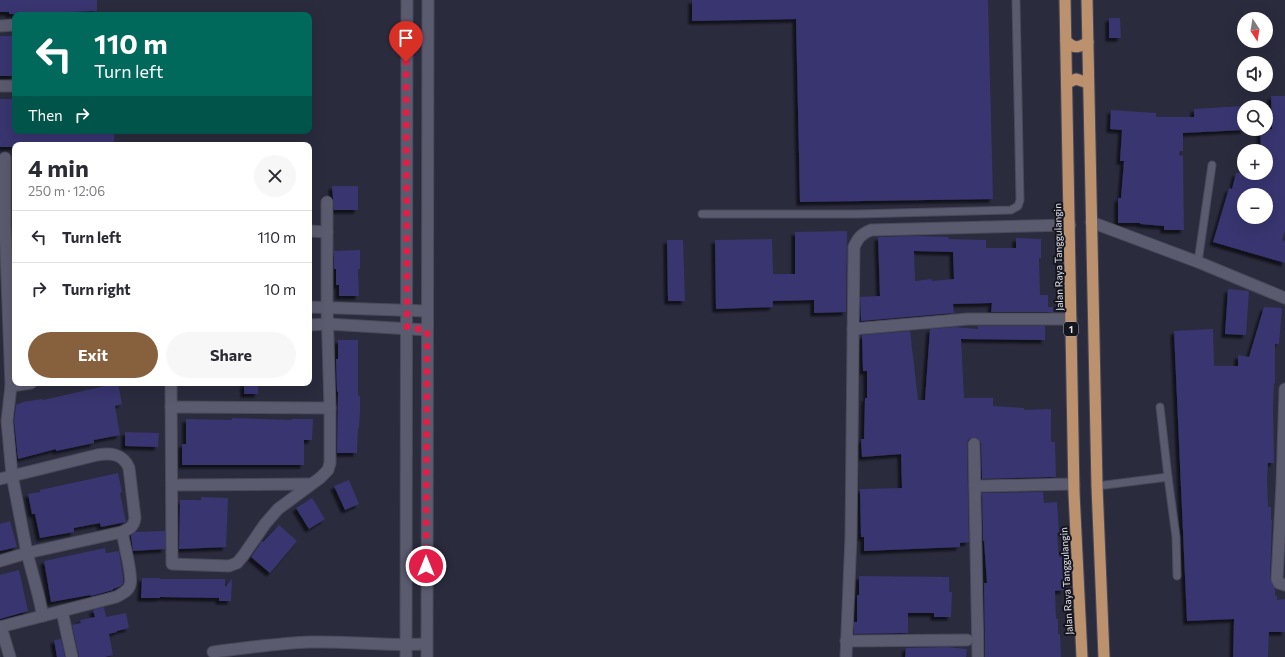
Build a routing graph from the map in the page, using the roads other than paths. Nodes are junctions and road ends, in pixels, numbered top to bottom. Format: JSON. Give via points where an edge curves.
{"nodes":[{"id":1,"x":407,"y":0,"type":"edge"},
{"id":2,"x":428,"y":0,"type":"edge"},
{"id":3,"x":1016,"y":0,"type":"edge"},
{"id":4,"x":1065,"y":0,"type":"edge"},
{"id":5,"x":1087,"y":0,"type":"edge"},
{"id":6,"x":12,"y":25,"type":"edge"},
{"id":7,"x":0,"y":26,"type":"edge"},
{"id":8,"x":1066,"y":41,"type":"junction"},
{"id":9,"x":1088,"y":42,"type":"junction"},
{"id":10,"x":1067,"y":83,"type":"junction"},
{"id":11,"x":1088,"y":83,"type":"junction"},
{"id":12,"x":0,"y":86,"type":"edge"},
{"id":13,"x":12,"y":86,"type":"edge"},
{"id":14,"x":7,"y":158,"type":"edge"},
{"id":15,"x":1212,"y":165,"type":"dead end"},
{"id":16,"x":327,"y":202,"type":"dead end"},
{"id":17,"x":702,"y":214,"type":"dead end"},
{"id":18,"x":1091,"y":222,"type":"junction"},
{"id":19,"x":7,"y":225,"type":"edge"},
{"id":20,"x":1070,"y":225,"type":"junction"},
{"id":21,"x":312,"y":231,"type":"edge"},
{"id":22,"x":328,"y":232,"type":"junction"},
{"id":23,"x":1198,"y":262,"type":"junction"},
{"id":24,"x":8,"y":292,"type":"edge"},
{"id":25,"x":1285,"y":298,"type":"edge"},
{"id":26,"x":312,"y":307,"type":"edge"},
{"id":27,"x":327,"y":307,"type":"junction"},
{"id":28,"x":406,"y":311,"type":"junction"},
{"id":29,"x":427,"y":311,"type":"junction"},
{"id":30,"x":1071,"y":319,"type":"junction"},
{"id":31,"x":312,"y":324,"type":"edge"},
{"id":32,"x":328,"y":324,"type":"junction"},
{"id":33,"x":407,"y":328,"type":"junction"},
{"id":34,"x":853,"y":329,"type":"junction"},
{"id":35,"x":427,"y":330,"type":"junction"},
{"id":36,"x":8,"y":357,"type":"edge"},
{"id":37,"x":11,"y":386,"type":"joint"},
{"id":38,"x":171,"y":386,"type":"edge"},
{"id":39,"x":1285,"y":389,"type":"edge"},
{"id":40,"x":1160,"y":407,"type":"dead end"},
{"id":41,"x":171,"y":408,"type":"junction"},
{"id":42,"x":330,"y":408,"type":"junction"},
{"id":43,"x":3,"y":421,"type":"edge"},
{"id":44,"x":974,"y":444,"type":"dead end"},
{"id":45,"x":12,"y":476,"type":"junction"},
{"id":46,"x":1168,"y":476,"type":"junction"},
{"id":47,"x":0,"y":479,"type":"edge"},
{"id":48,"x":311,"y":484,"type":"junction"},
{"id":49,"x":1074,"y":484,"type":"junction"},
{"id":50,"x":172,"y":485,"type":"junction"},
{"id":51,"x":975,"y":486,"type":"junction"},
{"id":52,"x":1097,"y":486,"type":"junction"},
{"id":53,"x":122,"y":532,"type":"junction"},
{"id":54,"x":27,"y":553,"type":"junction"},
{"id":55,"x":0,"y":561,"type":"edge"},
{"id":56,"x":1177,"y":576,"type":"dead end"},
{"id":57,"x":1285,"y":585,"type":"edge"},
{"id":58,"x":62,"y":611,"type":"junction"},
{"id":59,"x":42,"y":616,"type":"junction"},
{"id":60,"x":1,"y":627,"type":"edge"},
{"id":61,"x":967,"y":640,"type":"dead end"},
{"id":62,"x":846,"y":641,"type":"junction"},
{"id":63,"x":426,"y":644,"type":"junction"},
{"id":64,"x":406,"y":645,"type":"junction"},
{"id":65,"x":214,"y":652,"type":"dead end"},
{"id":66,"x":10,"y":657,"type":"edge"},
{"id":67,"x":72,"y":657,"type":"edge"},
{"id":68,"x":406,"y":657,"type":"edge"},
{"id":69,"x":427,"y":657,"type":"edge"},
{"id":70,"x":846,"y":657,"type":"edge"},
{"id":71,"x":978,"y":657,"type":"edge"},
{"id":72,"x":1082,"y":657,"type":"edge"},
{"id":73,"x":1104,"y":657,"type":"edge"}],
"edges":[{"from":1,"to":28,"type":"street"},
{"from":2,"to":29,"type":"street"},
{"from":3,"to":17,"type":"lane","via":[[1020,200],[1018,206],[1012,210],[988,211]]},
{"from":4,"to":8,"type":"highway","name":"Jalan Raya Tanggulangin","number":"1"},
{"from":5,"to":9,"type":"highway"},
{"from":6,"to":7,"type":"street"},
{"from":8,"to":9,"type":"highway","via":[[1074,47]]},
{"from":8,"to":10,"type":"highway","name":"Jalan Raya Tanggulangin","number":"1"},
{"from":9,"to":11,"type":"highway"},
{"from":10,"to":11,"type":"highway","via":[[1076,79]]},
{"from":10,"to":20,"type":"highway","name":"Jalan Raya Tanggulangin","number":"1"},
{"from":11,"to":18,"type":"highway"},
{"from":12,"to":13,"type":"street"},
{"from":14,"to":19,"type":"street"},
{"from":15,"to":23,"type":"lane"},
{"from":16,"to":22,"type":"street"},
{"from":18,"to":23,"type":"street"},
{"from":18,"to":52,"type":"highway"},
{"from":19,"to":24,"type":"street"},
{"from":20,"to":30,"type":"highway","name":"Jalan Raya Tanggulangin","number":"1"},
{"from":20,"to":34,"type":"street","via":[[871,230],[863,233],[854,247]]},
{"from":21,"to":22,"type":"street"},
{"from":22,"to":27,"type":"street"},
{"from":23,"to":25,"type":"street"},
{"from":24,"to":36,"type":"street"},
{"from":26,"to":27,"type":"street"},
{"from":27,"to":28,"type":"street"},
{"from":27,"to":32,"type":"street"},
{"from":28,"to":29,"type":"street"},
{"from":28,"to":33,"type":"street"},
{"from":29,"to":35,"type":"street"},
{"from":30,"to":34,"type":"street","via":[[968,319]]},
{"from":30,"to":49,"type":"highway","name":"Jalan Raya Tanggulangin","number":"1"},
{"from":31,"to":32,"type":"street"},
{"from":32,"to":33,"type":"street"},
{"from":32,"to":42,"type":"street"},
{"from":33,"to":35,"type":"street"},
{"from":33,"to":64,"type":"street"},
{"from":34,"to":62,"type":"street","via":[[851,536]]},
{"from":35,"to":63,"type":"street"},
{"from":36,"to":37,"type":"street"},
{"from":37,"to":43,"type":"street"},
{"from":38,"to":41,"type":"street"},
{"from":39,"to":57,"type":"street","via":[[1277,579]]},
{"from":40,"to":46,"type":"lane"},
{"from":41,"to":42,"type":"street"},
{"from":41,"to":50,"type":"street"},
{"from":42,"to":48,"type":"street","via":[[330,464],[328,470]]},
{"from":43,"to":45,"type":"street"},
{"from":44,"to":51,"type":"street"},
{"from":45,"to":47,"type":"street"},
{"from":45,"to":53,"type":"street","via":[[96,455],[121,456],[129,468],[135,518],[134,524]]},
{"from":45,"to":54,"type":"street"},
{"from":46,"to":52,"type":"lane"},
{"from":46,"to":56,"type":"lane","via":[[1176,537]]},
{"from":48,"to":50,"type":"street"},
{"from":48,"to":50,"type":"street","via":[[278,509],[264,524],[244,556],[229,566],[172,564]]},
{"from":49,"to":51,"type":"street"},
{"from":49,"to":72,"type":"highway","name":"Jalan Raya Tanggulangin","number":"1"},
{"from":51,"to":71,"type":"street"},
{"from":52,"to":73,"type":"highway"},
{"from":53,"to":54,"type":"street"},
{"from":53,"to":58,"type":"street","via":[[130,587],[116,597]]},
{"from":54,"to":55,"type":"street"},
{"from":54,"to":59,"type":"street"},
{"from":58,"to":59,"type":"street"},
{"from":58,"to":67,"type":"street"},
{"from":59,"to":60,"type":"street"},
{"from":60,"to":66,"type":"street"},
{"from":61,"to":62,"type":"street"},
{"from":62,"to":70,"type":"street"},
{"from":63,"to":64,"type":"street"},
{"from":63,"to":69,"type":"street"},
{"from":64,"to":65,"type":"street","via":[[305,642]]},
{"from":64,"to":68,"type":"street"}]}
